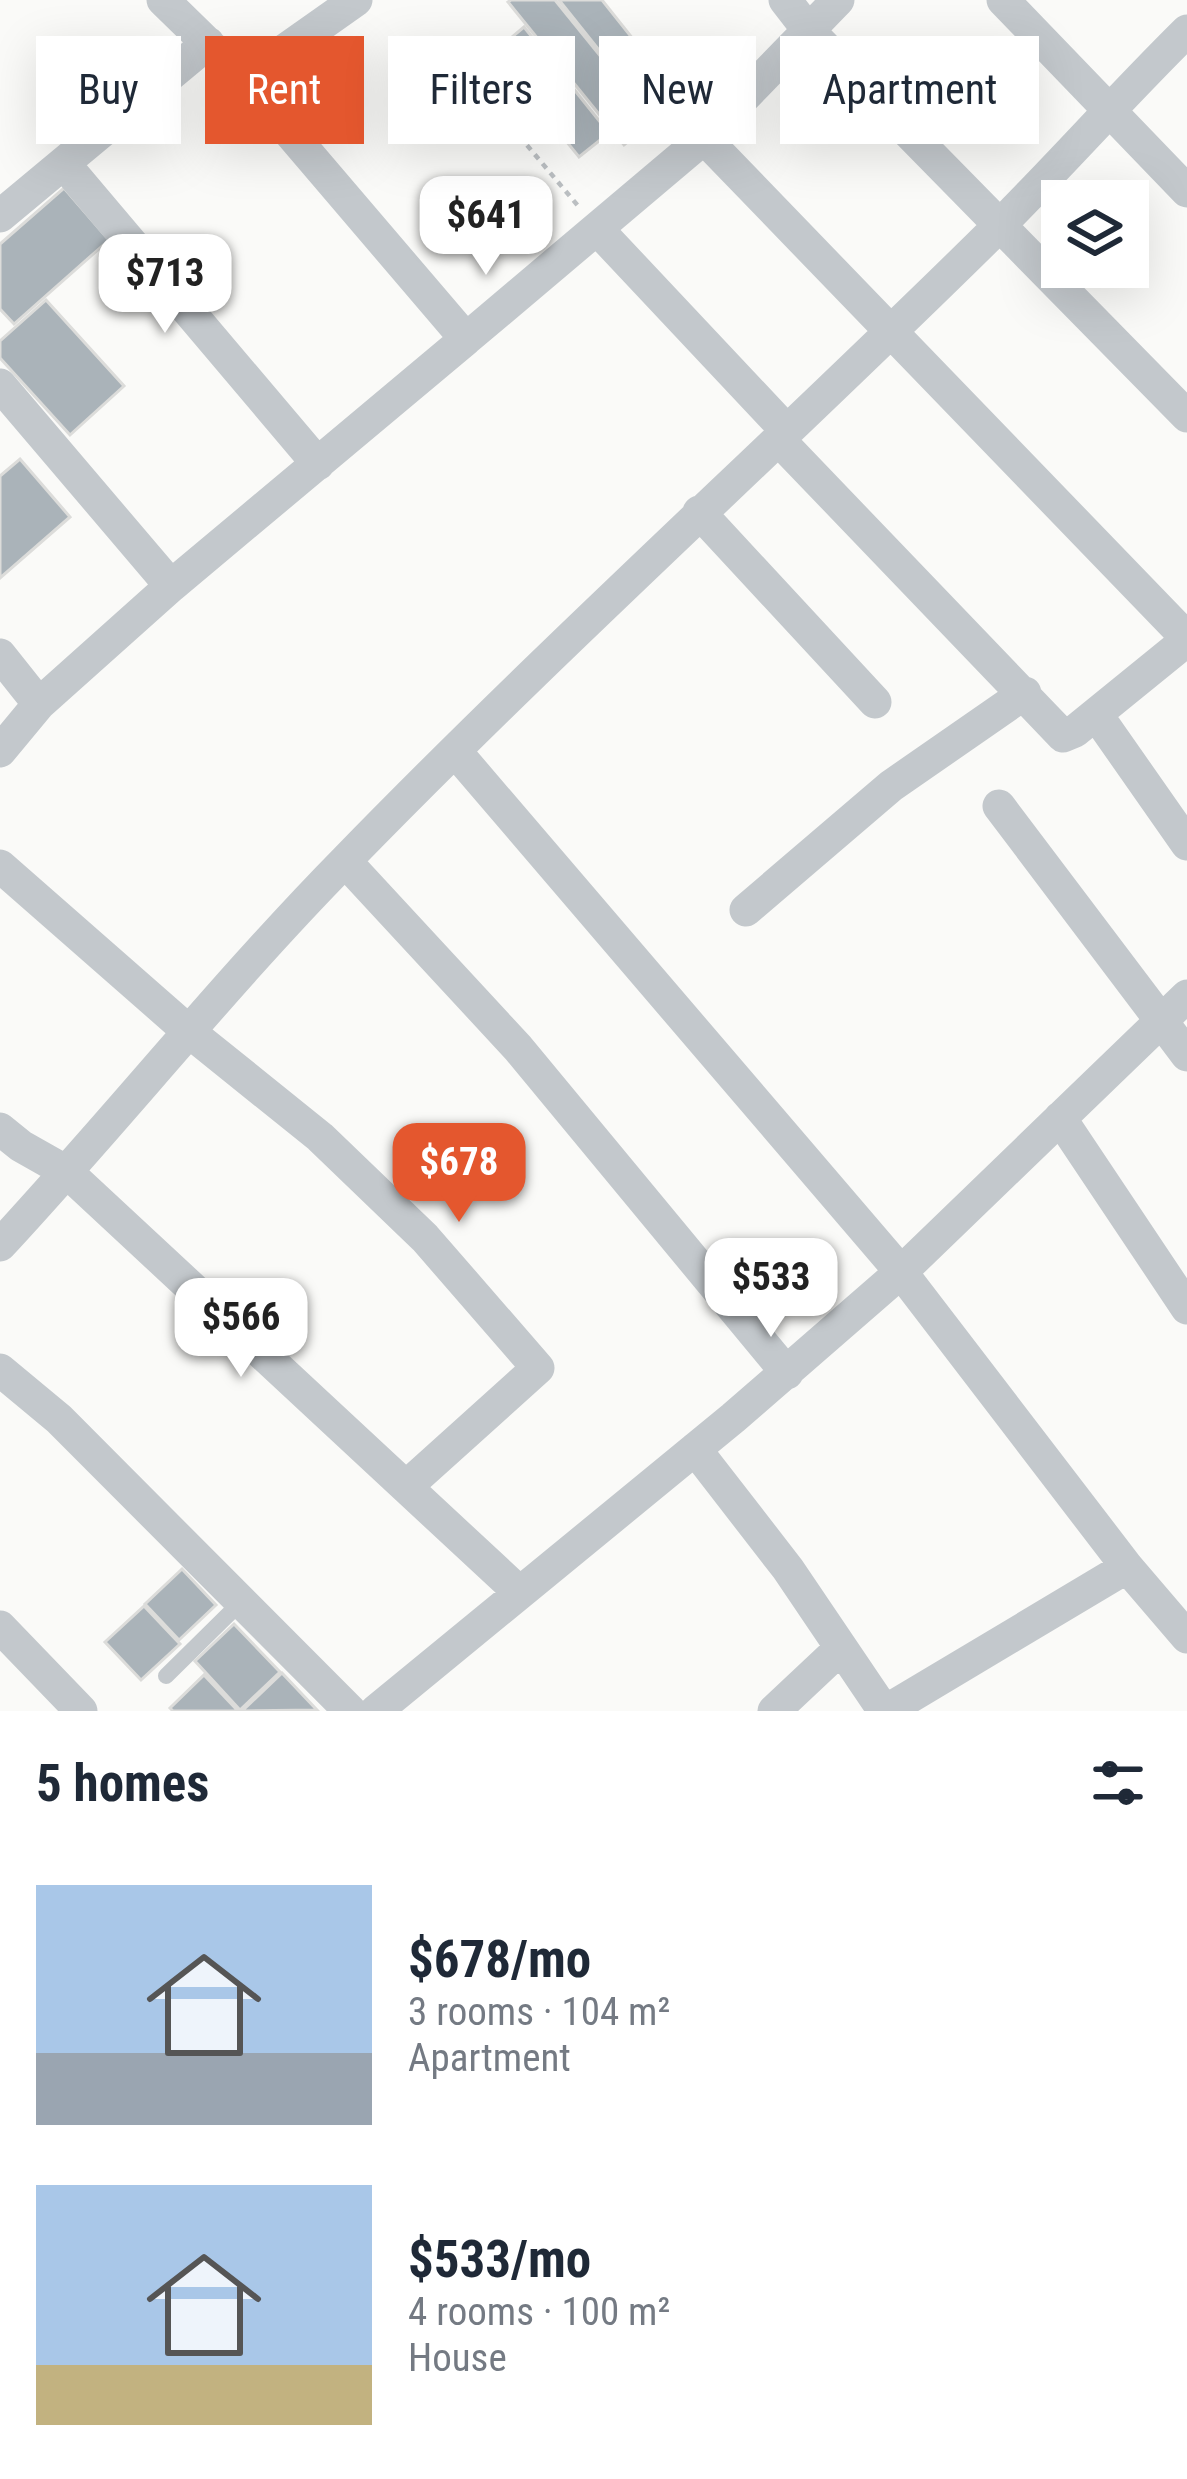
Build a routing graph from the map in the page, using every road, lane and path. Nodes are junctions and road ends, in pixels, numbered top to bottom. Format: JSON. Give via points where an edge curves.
{"nodes":[{"id":1,"x":163,"y":0,"type":"edge"},
{"id":2,"x":356,"y":0,"type":"edge"},
{"id":3,"x":785,"y":0,"type":"edge"},
{"id":4,"x":838,"y":0,"type":"edge"},
{"id":5,"x":1003,"y":0,"type":"edge"},
{"id":6,"x":1187,"y":31,"type":"edge"},
{"id":7,"x":809,"y":32,"type":"junction"},
{"id":8,"x":305,"y":36,"type":"edge"},
{"id":9,"x":205,"y":40,"type":"edge"},
{"id":10,"x":205,"y":46,"type":"edge"},
{"id":11,"x":756,"y":86,"type":"edge"},
{"id":12,"x":1108,"y":109,"type":"junction"},
{"id":13,"x":300,"y":144,"type":"edge"},
{"id":14,"x":526,"y":144,"type":"edge"},
{"id":15,"x":697,"y":144,"type":"edge"},
{"id":16,"x":710,"y":144,"type":"edge"},
{"id":17,"x":65,"y":165,"type":"junction"},
{"id":18,"x":1187,"y":191,"type":"edge"},
{"id":19,"x":0,"y":216,"type":"edge"},
{"id":20,"x":1001,"y":224,"type":"junction"},
{"id":21,"x":598,"y":230,"type":"junction"},
{"id":22,"x":890,"y":331,"type":"junction"},
{"id":23,"x":466,"y":339,"type":"junction"},
{"id":24,"x":0,"y":385,"type":"edge"},
{"id":25,"x":1187,"y":416,"type":"edge"},
{"id":26,"x":783,"y":435,"type":"junction"},
{"id":27,"x":317,"y":464,"type":"junction"},
{"id":28,"x":699,"y":512,"type":"junction"},
{"id":29,"x":171,"y":586,"type":"junction"},
{"id":30,"x":1187,"y":639,"type":"edge"},
{"id":31,"x":0,"y":655,"type":"edge"},
{"id":32,"x":1025,"y":693,"type":"junction"},
{"id":33,"x":875,"y":702,"type":"dead end"},
{"id":34,"x":40,"y":704,"type":"junction"},
{"id":35,"x":1096,"y":714,"type":"junction"},
{"id":36,"x":0,"y":751,"type":"edge"},
{"id":37,"x":455,"y":751,"type":"junction"},
{"id":38,"x":999,"y":806,"type":"dead end"},
{"id":39,"x":1187,"y":844,"type":"edge"},
{"id":40,"x":345,"y":861,"type":"junction"},
{"id":41,"x":0,"y":866,"type":"edge"},
{"id":42,"x":746,"y":910,"type":"dead end"},
{"id":43,"x":1174,"y":1007,"type":"edge"},
{"id":44,"x":187,"y":1030,"type":"junction"},
{"id":45,"x":1187,"y":1055,"type":"edge"},
{"id":46,"x":1060,"y":1118,"type":"junction"},
{"id":47,"x":0,"y":1129,"type":"edge"},
{"id":48,"x":68,"y":1172,"type":"junction"},
{"id":49,"x":0,"y":1245,"type":"edge"},
{"id":50,"x":901,"y":1272,"type":"junction"},
{"id":51,"x":1187,"y":1308,"type":"edge"},
{"id":52,"x":0,"y":1370,"type":"edge"},
{"id":53,"x":787,"y":1372,"type":"junction"},
{"id":54,"x":695,"y":1449,"type":"junction"},
{"id":55,"x":407,"y":1486,"type":"junction"},
{"id":56,"x":1127,"y":1567,"type":"junction"},
{"id":57,"x":519,"y":1592,"type":"junction"},
{"id":58,"x":242,"y":1602,"type":"junction"},
{"id":59,"x":1181,"y":1619,"type":"edge"},
{"id":60,"x":0,"y":1627,"type":"edge"},
{"id":61,"x":840,"y":1649,"type":"junction"},
{"id":62,"x":166,"y":1676,"type":"dead end"},
{"id":63,"x":81,"y":1711,"type":"edge"},
{"id":64,"x":350,"y":1711,"type":"edge"},
{"id":65,"x":376,"y":1711,"type":"edge"},
{"id":66,"x":774,"y":1711,"type":"edge"},
{"id":67,"x":885,"y":1711,"type":"edge"}],
"edges":[{"from":1,"to":9,"type":"street"},
{"from":2,"to":8,"type":"street"},
{"from":3,"to":7,"type":"street"},
{"from":4,"to":7,"type":"street"},
{"from":5,"to":12,"type":"street"},
{"from":6,"to":12,"type":"street"},
{"from":7,"to":11,"type":"street"},
{"from":7,"to":20,"type":"street"},
{"from":10,"to":17,"type":"street"},
{"from":12,"to":18,"type":"street"},
{"from":12,"to":20,"type":"street"},
{"from":13,"to":23,"type":"street"},
{"from":14,"to":21,"type":"path"},
{"from":15,"to":21,"type":"street"},
{"from":16,"to":22,"type":"street"},
{"from":17,"to":19,"type":"street"},
{"from":17,"to":27,"type":"street"},
{"from":20,"to":22,"type":"street"},
{"from":20,"to":25,"type":"street"},
{"from":21,"to":23,"type":"street"},
{"from":21,"to":26,"type":"street"},
{"from":22,"to":26,"type":"street"},
{"from":22,"to":30,"type":"street"},
{"from":23,"to":27,"type":"street"},
{"from":24,"to":29,"type":"street"},
{"from":26,"to":28,"type":"street"},
{"from":26,"to":32,"type":"street"},
{"from":27,"to":29,"type":"street"},
{"from":28,"to":33,"type":"street"},
{"from":28,"to":37,"type":"street"},
{"from":29,"to":34,"type":"street"},
{"from":30,"to":35,"type":"street"},
{"from":31,"to":34,"type":"street"},
{"from":32,"to":35,"type":"street","via":[[1063,736]]},
{"from":32,"to":42,"type":"street","via":[[891,786]]},
{"from":34,"to":36,"type":"street"},
{"from":35,"to":39,"type":"street"},
{"from":37,"to":40,"type":"street"},
{"from":37,"to":50,"type":"street"},
{"from":38,"to":43,"type":"street"},
{"from":40,"to":44,"type":"street"},
{"from":40,"to":53,"type":"street","via":[[518,1048]]},
{"from":41,"to":44,"type":"street"},
{"from":43,"to":45,"type":"street"},
{"from":43,"to":46,"type":"street"},
{"from":44,"to":48,"type":"street"},
{"from":44,"to":55,"type":"street","via":[[335,1151],[425,1238],[538,1368]]},
{"from":46,"to":50,"type":"street"},
{"from":46,"to":51,"type":"street"},
{"from":47,"to":48,"type":"street"},
{"from":48,"to":49,"type":"street"},
{"from":48,"to":55,"type":"street"},
{"from":50,"to":53,"type":"street"},
{"from":50,"to":56,"type":"street"},
{"from":52,"to":58,"type":"street"},
{"from":53,"to":54,"type":"street"},
{"from":54,"to":57,"type":"street"},
{"from":54,"to":61,"type":"street"},
{"from":55,"to":57,"type":"street"},
{"from":56,"to":59,"type":"street"},
{"from":56,"to":67,"type":"street"},
{"from":57,"to":65,"type":"street"},
{"from":58,"to":62,"type":"lane"},
{"from":58,"to":64,"type":"street"},
{"from":60,"to":63,"type":"street"},
{"from":61,"to":66,"type":"street"},
{"from":61,"to":67,"type":"street"}]}
